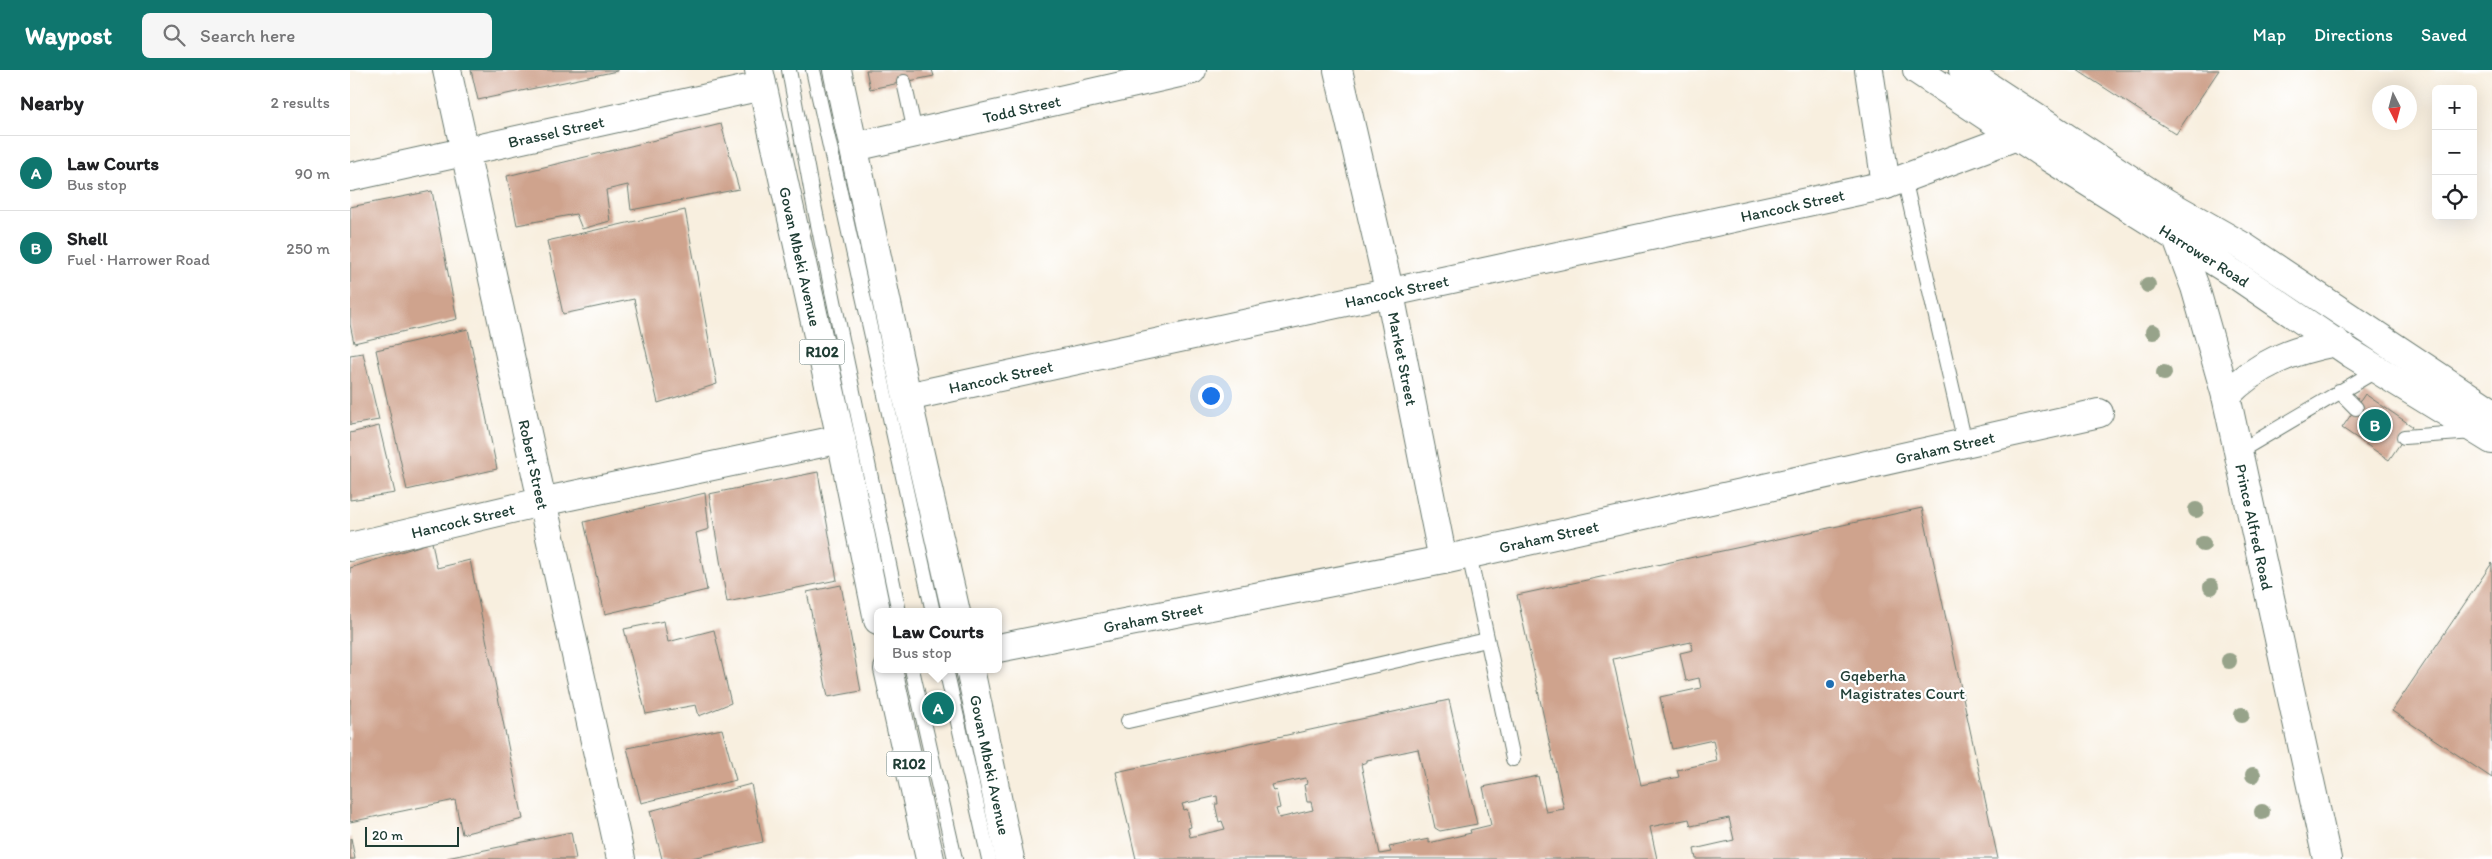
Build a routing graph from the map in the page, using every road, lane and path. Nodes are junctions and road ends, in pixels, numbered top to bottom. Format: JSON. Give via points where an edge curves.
{"nodes":[{"id":1,"x":447,"y":70,"type":"edge"},
{"id":2,"x":789,"y":70,"type":"edge"},
{"id":3,"x":813,"y":70,"type":"edge"},
{"id":4,"x":837,"y":70,"type":"edge"},
{"id":5,"x":1192,"y":70,"type":"edge"},
{"id":6,"x":1338,"y":70,"type":"edge"},
{"id":7,"x":1869,"y":70,"type":"edge"},
{"id":8,"x":1917,"y":70,"type":"edge"},
{"id":9,"x":1963,"y":70,"type":"edge"},
{"id":10,"x":761,"y":78,"type":"edge"},
{"id":11,"x":904,"y":82,"type":"dead end"},
{"id":12,"x":2027,"y":127,"type":"junction"},
{"id":13,"x":915,"y":132,"type":"junction"},
{"id":14,"x":854,"y":147,"type":"junction"},
{"id":15,"x":464,"y":152,"type":"junction"},
{"id":16,"x":350,"y":177,"type":"edge"},
{"id":17,"x":1895,"y":181,"type":"junction"},
{"id":18,"x":2163,"y":201,"type":"junction"},
{"id":19,"x":2176,"y":238,"type":"junction"},
{"id":20,"x":1390,"y":294,"type":"junction"},
{"id":21,"x":2336,"y":342,"type":"junction"},
{"id":22,"x":2376,"y":370,"type":"junction"},
{"id":23,"x":2339,"y":391,"type":"junction"},
{"id":24,"x":2226,"y":396,"type":"junction"},
{"id":25,"x":907,"y":397,"type":"junction"},
{"id":26,"x":2356,"y":408,"type":"dead end"},
{"id":27,"x":2099,"y":413,"type":"dead end"},
{"id":28,"x":2489,"y":425,"type":"edge"},
{"id":29,"x":2404,"y":437,"type":"dead end"},
{"id":30,"x":841,"y":439,"type":"junction"},
{"id":31,"x":1965,"y":443,"type":"junction"},
{"id":32,"x":2238,"y":452,"type":"junction"},
{"id":33,"x":541,"y":502,"type":"junction"},
{"id":34,"x":350,"y":547,"type":"edge"},
{"id":35,"x":1456,"y":557,"type":"junction"},
{"id":36,"x":876,"y":608,"type":"edge"},
{"id":37,"x":898,"y":608,"type":"edge"},
{"id":38,"x":932,"y":608,"type":"edge"},
{"id":39,"x":955,"y":608,"type":"edge"},
{"id":40,"x":1487,"y":640,"type":"junction"},
{"id":41,"x":1002,"y":647,"type":"edge"},
{"id":42,"x":889,"y":673,"type":"edge"},
{"id":43,"x":913,"y":673,"type":"edge"},
{"id":44,"x":947,"y":673,"type":"edge"},
{"id":45,"x":971,"y":673,"type":"edge"},
{"id":46,"x":1128,"y":721,"type":"dead end"},
{"id":47,"x":1513,"y":758,"type":"dead end"},
{"id":48,"x":620,"y":859,"type":"edge"},
{"id":49,"x":930,"y":859,"type":"edge"},
{"id":50,"x":955,"y":859,"type":"edge"},
{"id":51,"x":989,"y":859,"type":"edge"},
{"id":52,"x":1010,"y":859,"type":"edge"},
{"id":53,"x":2327,"y":859,"type":"edge"}],
"edges":[{"from":1,"to":15,"type":"street","name":"Robert Street"},
{"from":2,"to":37,"type":"lane"},
{"from":3,"to":38,"type":"lane"},
{"from":4,"to":14,"type":"street"},
{"from":5,"to":13,"type":"street","name":"Todd Street"},
{"from":6,"to":20,"type":"street","name":"Market Street"},
{"from":7,"to":17,"type":"street"},
{"from":8,"to":12,"type":"street","name":"Harrower Road"},
{"from":9,"to":12,"type":"street","name":"Harrower Road"},
{"from":10,"to":15,"type":"street","name":"Brassel Street"},
{"from":10,"to":30,"type":"street","name":"Govan Mbeki Avenue","number":"R102"},
{"from":11,"to":13,"type":"lane"},
{"from":12,"to":17,"type":"street","name":"Hancock Street"},
{"from":12,"to":18,"type":"street","name":"Harrower Road"},
{"from":12,"to":19,"type":"street","name":"Harrower Road"},
{"from":13,"to":14,"type":"street","name":"Todd Street"},
{"from":14,"to":25,"type":"street"},
{"from":15,"to":16,"type":"street","name":"Brassel Street"},
{"from":15,"to":33,"type":"street","name":"Robert Street"},
{"from":17,"to":20,"type":"street","name":"Hancock Street"},
{"from":17,"to":31,"type":"lane"},
{"from":18,"to":19,"type":"street","name":"Prince Alfred Road"},
{"from":18,"to":28,"type":"street","name":"Harrower Road","via":[[2252,252]]},
{"from":19,"to":21,"type":"street","name":"Harrower Road"},
{"from":19,"to":24,"type":"street","name":"Prince Alfred Road","via":[[2195,287]]},
{"from":20,"to":25,"type":"street","name":"Hancock Street"},
{"from":20,"to":35,"type":"street","name":"Market Street"},
{"from":21,"to":22,"type":"street","name":"Harrower Road"},
{"from":21,"to":24,"type":"street","via":[[2273,360],[2240,381]]},
{"from":22,"to":23,"type":"lane"},
{"from":22,"to":28,"type":"street","name":"Harrower Road"},
{"from":23,"to":26,"type":"lane"},
{"from":23,"to":32,"type":"lane"},
{"from":24,"to":32,"type":"street","name":"Prince Alfred Road"},
{"from":25,"to":39,"type":"street"},
{"from":27,"to":31,"type":"street","name":"Graham Street"},
{"from":28,"to":29,"type":"lane"},
{"from":30,"to":33,"type":"street","name":"Hancock Street"},
{"from":30,"to":36,"type":"street","name":"Govan Mbeki Avenue","number":"R102"},
{"from":31,"to":35,"type":"street","name":"Graham Street"},
{"from":32,"to":53,"type":"street","name":"Prince Alfred Road"},
{"from":33,"to":34,"type":"street","name":"Hancock Street"},
{"from":33,"to":48,"type":"street","name":"Robert Street"},
{"from":35,"to":40,"type":"lane"},
{"from":35,"to":41,"type":"street","name":"Graham Street"},
{"from":40,"to":46,"type":"lane"},
{"from":40,"to":47,"type":"lane"},
{"from":42,"to":49,"type":"street","number":"R102"},
{"from":43,"to":50,"type":"lane"},
{"from":44,"to":51,"type":"lane"},
{"from":45,"to":52,"type":"street","name":"Govan Mbeki Avenue"}]}
